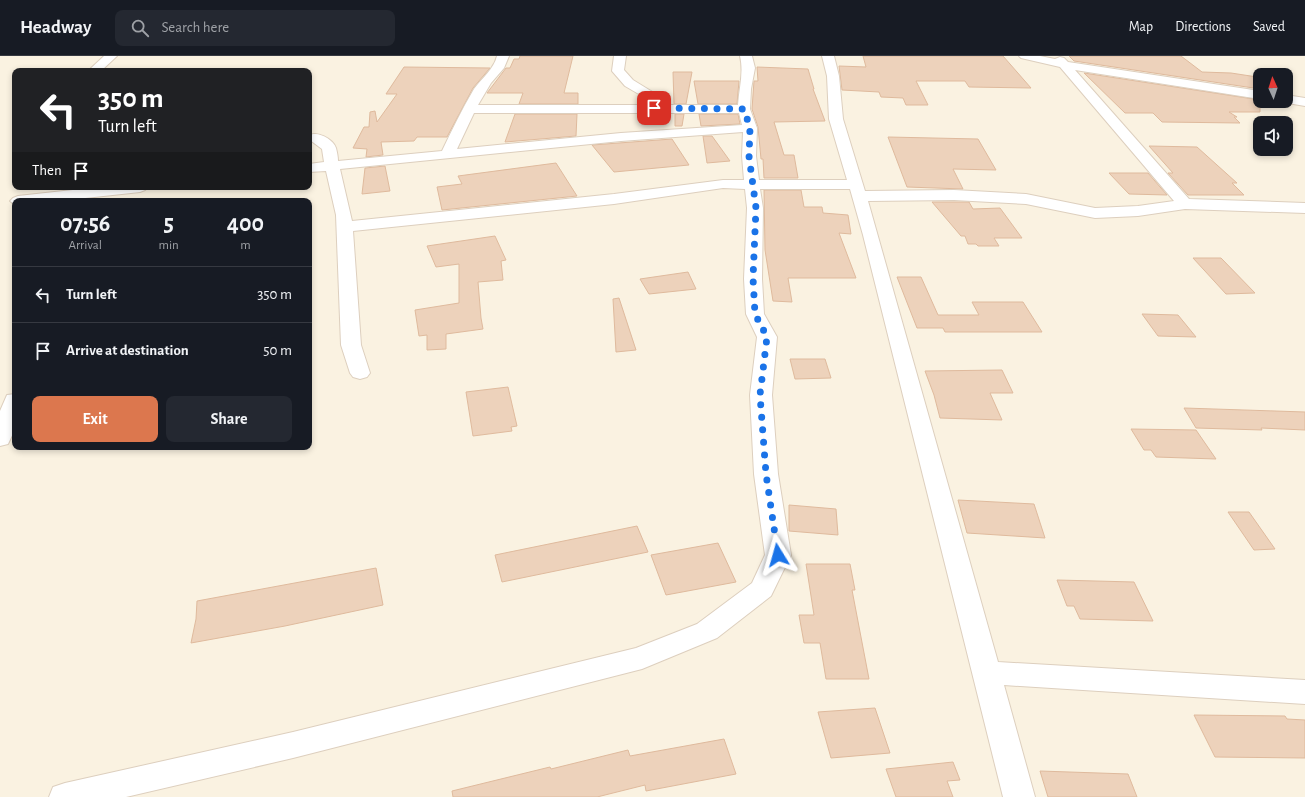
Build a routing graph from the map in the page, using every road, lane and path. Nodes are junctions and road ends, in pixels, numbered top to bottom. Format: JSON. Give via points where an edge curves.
{"nodes":[{"id":1,"x":111,"y":56,"type":"edge"},
{"id":2,"x":503,"y":56,"type":"edge"},
{"id":3,"x":620,"y":56,"type":"edge"},
{"id":4,"x":746,"y":56,"type":"edge"},
{"id":5,"x":828,"y":56,"type":"edge"},
{"id":6,"x":1025,"y":56,"type":"edge"},
{"id":7,"x":1061,"y":61,"type":"edge"},
{"id":8,"x":97,"y":68,"type":"edge"},
{"id":9,"x":1253,"y":94,"type":"edge"},
{"id":10,"x":1293,"y":100,"type":"edge"},
{"id":11,"x":1305,"y":102,"type":"edge"},
{"id":12,"x":654,"y":108,"type":"junction"},
{"id":13,"x":470,"y":109,"type":"junction"},
{"id":14,"x":747,"y":118,"type":"junction"},
{"id":15,"x":315,"y":137,"type":"dead end"},
{"id":16,"x":448,"y":153,"type":"junction"},
{"id":17,"x":332,"y":166,"type":"junction"},
{"id":18,"x":312,"y":168,"type":"edge"},
{"id":19,"x":753,"y":184,"type":"junction"},
{"id":20,"x":125,"y":190,"type":"edge"},
{"id":21,"x":857,"y":191,"type":"junction"},
{"id":22,"x":91,"y":197,"type":"edge"},
{"id":23,"x":72,"y":198,"type":"edge"},
{"id":24,"x":12,"y":202,"type":"edge"},
{"id":25,"x":0,"y":203,"type":"edge"},
{"id":26,"x":1185,"y":204,"type":"junction"},
{"id":27,"x":1305,"y":208,"type":"edge"},
{"id":28,"x":344,"y":227,"type":"junction"},
{"id":29,"x":360,"y":373,"type":"dead end"},
{"id":30,"x":12,"y":408,"type":"edge"},
{"id":31,"x":0,"y":439,"type":"edge"},
{"id":32,"x":987,"y":674,"type":"junction"},
{"id":33,"x":1305,"y":692,"type":"edge"},
{"id":34,"x":65,"y":797,"type":"edge"},
{"id":35,"x":1020,"y":797,"type":"edge"}],
"edges":[{"from":1,"to":8,"type":"street"},
{"from":2,"to":13,"type":"street","via":[[501,66],[487,80]]},
{"from":3,"to":12,"type":"street","via":[[618,71],[629,83],[655,100]]},
{"from":4,"to":14,"type":"street","via":[[749,68],[745,89]]},
{"from":5,"to":21,"type":"street","via":[[833,76],[836,119]]},
{"from":6,"to":7,"type":"street"},
{"from":7,"to":9,"type":"street"},
{"from":7,"to":26,"type":"street"},
{"from":10,"to":11,"type":"street"},
{"from":12,"to":13,"type":"street"},
{"from":12,"to":14,"type":"street"},
{"from":13,"to":16,"type":"street"},
{"from":14,"to":16,"type":"street","via":[[621,137]]},
{"from":14,"to":19,"type":"street"},
{"from":15,"to":17,"type":"street","via":[[329,147]]},
{"from":16,"to":17,"type":"street"},
{"from":17,"to":18,"type":"street"},
{"from":17,"to":28,"type":"street","via":[[344,215]]},
{"from":19,"to":21,"type":"street"},
{"from":19,"to":28,"type":"street","via":[[723,184],[614,199]]},
{"from":19,"to":34,"type":"street","via":[[756,208],[753,278],[755,314],[767,337],[760,395],[766,474],[778,555],[762,589],[707,631],[642,658],[293,745]]},
{"from":20,"to":22,"type":"street"},
{"from":21,"to":26,"type":"street","via":[[1026,200],[1095,213],[1138,211]]},
{"from":21,"to":32,"type":"street","via":[[871,235]]},
{"from":22,"to":23,"type":"street"},
{"from":24,"to":25,"type":"street"},
{"from":26,"to":27,"type":"street"},
{"from":28,"to":29,"type":"street","via":[[352,345]]},
{"from":30,"to":31,"type":"street"},
{"from":32,"to":33,"type":"street"},
{"from":32,"to":35,"type":"street"}]}
